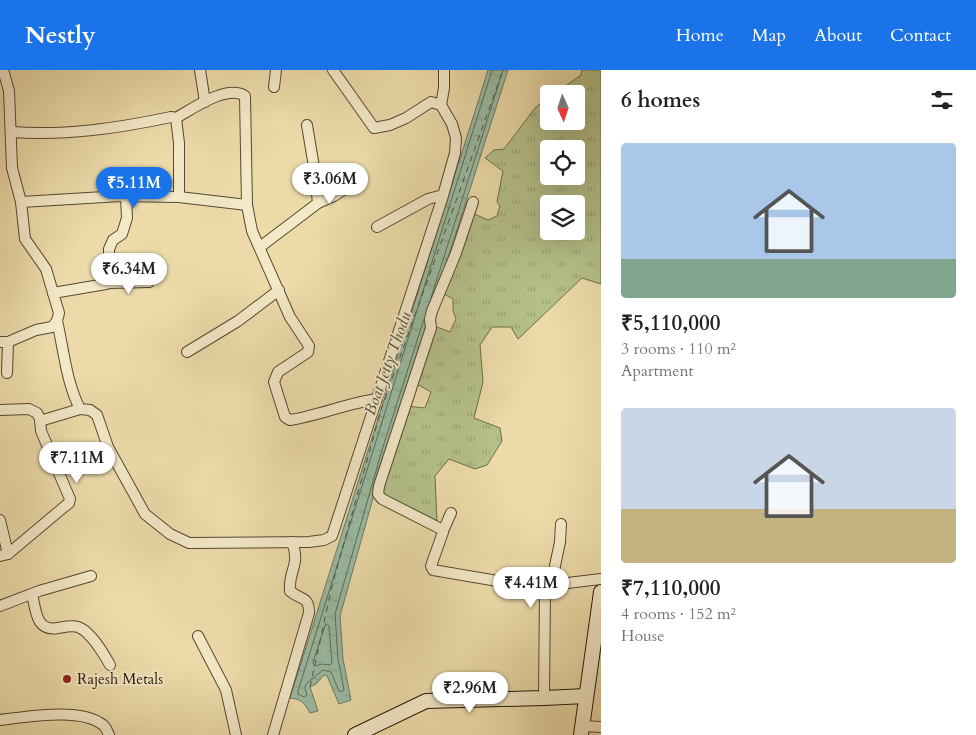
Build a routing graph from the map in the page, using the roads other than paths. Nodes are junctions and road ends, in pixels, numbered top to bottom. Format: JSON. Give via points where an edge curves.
{"nodes":[{"id":1,"x":1,"y":70,"type":"edge"},
{"id":2,"x":200,"y":70,"type":"edge"},
{"id":3,"x":276,"y":70,"type":"edge"},
{"id":4,"x":333,"y":70,"type":"edge"},
{"id":5,"x":444,"y":70,"type":"edge"},
{"id":6,"x":274,"y":87,"type":"dead end"},
{"id":7,"x":205,"y":102,"type":"junction"},
{"id":8,"x":441,"y":105,"type":"junction"},
{"id":9,"x":176,"y":118,"type":"junction"},
{"id":10,"x":307,"y":126,"type":"dead end"},
{"id":11,"x":12,"y":132,"type":"junction"},
{"id":12,"x":357,"y":181,"type":"dead end"},
{"id":13,"x":443,"y":195,"type":"junction"},
{"id":14,"x":126,"y":196,"type":"junction"},
{"id":15,"x":180,"y":197,"type":"junction"},
{"id":16,"x":21,"y":202,"type":"junction"},
{"id":17,"x":473,"y":202,"type":"dead end"},
{"id":18,"x":318,"y":203,"type":"junction"},
{"id":19,"x":247,"y":205,"type":"junction"},
{"id":20,"x":377,"y":227,"type":"dead end"},
{"id":21,"x":260,"y":247,"type":"junction"},
{"id":22,"x":109,"y":282,"type":"junction"},
{"id":23,"x":149,"y":282,"type":"dead end"},
{"id":24,"x":279,"y":290,"type":"junction"},
{"id":25,"x":53,"y":293,"type":"junction"},
{"id":26,"x":57,"y":321,"type":"junction"},
{"id":27,"x":4,"y":342,"type":"edge"},
{"id":28,"x":187,"y":352,"type":"dead end"},
{"id":29,"x":7,"y":373,"type":"dead end"},
{"id":30,"x":377,"y":399,"type":"junction"},
{"id":31,"x":80,"y":409,"type":"junction"},
{"id":32,"x":0,"y":410,"type":"edge"},
{"id":33,"x":40,"y":421,"type":"junction"},
{"id":34,"x":451,"y":513,"type":"dead end"},
{"id":35,"x":0,"y":520,"type":"edge"},
{"id":36,"x":561,"y":524,"type":"dead end"},
{"id":37,"x":443,"y":531,"type":"junction"},
{"id":38,"x":292,"y":542,"type":"junction"},
{"id":39,"x":4,"y":555,"type":"edge"},
{"id":40,"x":91,"y":576,"type":"dead end"},
{"id":41,"x":601,"y":580,"type":"edge"},
{"id":42,"x":548,"y":587,"type":"junction"},
{"id":43,"x":601,"y":592,"type":"edge"},
{"id":44,"x":32,"y":594,"type":"junction"},
{"id":45,"x":0,"y":606,"type":"edge"},
{"id":46,"x":198,"y":636,"type":"dead end"},
{"id":47,"x":110,"y":665,"type":"dead end"},
{"id":48,"x":586,"y":696,"type":"junction"},
{"id":49,"x":544,"y":698,"type":"junction"},
{"id":50,"x":0,"y":720,"type":"edge"},
{"id":51,"x":601,"y":727,"type":"edge"},
{"id":52,"x":582,"y":730,"type":"edge"},
{"id":53,"x":361,"y":734,"type":"edge"},
{"id":54,"x":109,"y":735,"type":"edge"},
{"id":55,"x":236,"y":735,"type":"edge"},
{"id":56,"x":273,"y":735,"type":"edge"}],
"edges":[{"from":1,"to":11,"type":"street","via":[[9,91]]},
{"from":2,"to":7,"type":"street"},
{"from":3,"to":6,"type":"street"},
{"from":4,"to":8,"type":"street","via":[[374,128],[406,118],[431,102]]},
{"from":5,"to":8,"type":"street"},
{"from":7,"to":9,"type":"street"},
{"from":7,"to":19,"type":"street","via":[[221,94],[236,92],[245,96]]},
{"from":8,"to":13,"type":"street","via":[[456,138]]},
{"from":9,"to":11,"type":"street","via":[[74,133]]},
{"from":9,"to":15,"type":"street"},
{"from":10,"to":18,"type":"street"},
{"from":11,"to":16,"type":"street","via":[[12,168]]},
{"from":12,"to":18,"type":"street"},
{"from":13,"to":20,"type":"street","via":[[428,199]]},
{"from":13,"to":30,"type":"street"},
{"from":14,"to":15,"type":"street"},
{"from":14,"to":16,"type":"street"},
{"from":14,"to":22,"type":"street","via":[[127,218],[122,234],[113,240],[109,249]]},
{"from":15,"to":19,"type":"street"},
{"from":16,"to":25,"type":"street","via":[[25,239],[46,269]]},
{"from":17,"to":37,"type":"street","via":[[432,312],[431,328],[378,494]]},
{"from":18,"to":21,"type":"street"},
{"from":19,"to":21,"type":"street","via":[[252,231]]},
{"from":21,"to":24,"type":"street"},
{"from":22,"to":23,"type":"street"},
{"from":22,"to":25,"type":"street"},
{"from":24,"to":28,"type":"street","via":[[238,321]]},
{"from":24,"to":30,"type":"street","via":[[290,317],[309,346],[308,352],[278,372],[274,382],[285,417],[290,420]]},
{"from":25,"to":26,"type":"street","via":[[59,313]]},
{"from":26,"to":27,"type":"street","via":[[52,327]]},
{"from":26,"to":31,"type":"street","via":[[67,374]]},
{"from":27,"to":29,"type":"street"},
{"from":30,"to":38,"type":"street","via":[[332,536],[324,540]]},
{"from":31,"to":33,"type":"street"},
{"from":31,"to":38,"type":"street","via":[[97,415],[108,446],[145,514],[170,534],[189,543]]},
{"from":32,"to":33,"type":"street","via":[[29,409],[37,413]]},
{"from":33,"to":39,"type":"street","via":[[41,431],[70,498],[69,503]]},
{"from":34,"to":37,"type":"street"},
{"from":35,"to":39,"type":"street"},
{"from":36,"to":42,"type":"street","via":[[560,542]]},
{"from":37,"to":42,"type":"street","via":[[431,566],[433,570]]},
{"from":38,"to":56,"type":"street","via":[[296,562],[289,583],[290,591],[307,600],[309,614]]},
{"from":40,"to":44,"type":"street"},
{"from":41,"to":42,"type":"street"},
{"from":42,"to":49,"type":"street"},
{"from":43,"to":48,"type":"street"},
{"from":44,"to":45,"type":"street"},
{"from":44,"to":47,"type":"street","via":[[42,626],[82,629],[102,649]]},
{"from":46,"to":55,"type":"street","via":[[226,690]]},
{"from":48,"to":49,"type":"street"},
{"from":48,"to":52,"type":"street"},
{"from":49,"to":53,"type":"street","via":[[426,701]]},
{"from":50,"to":54,"type":"street","via":[[49,714],[75,715],[105,726]]},
{"from":51,"to":52,"type":"street"}]}
